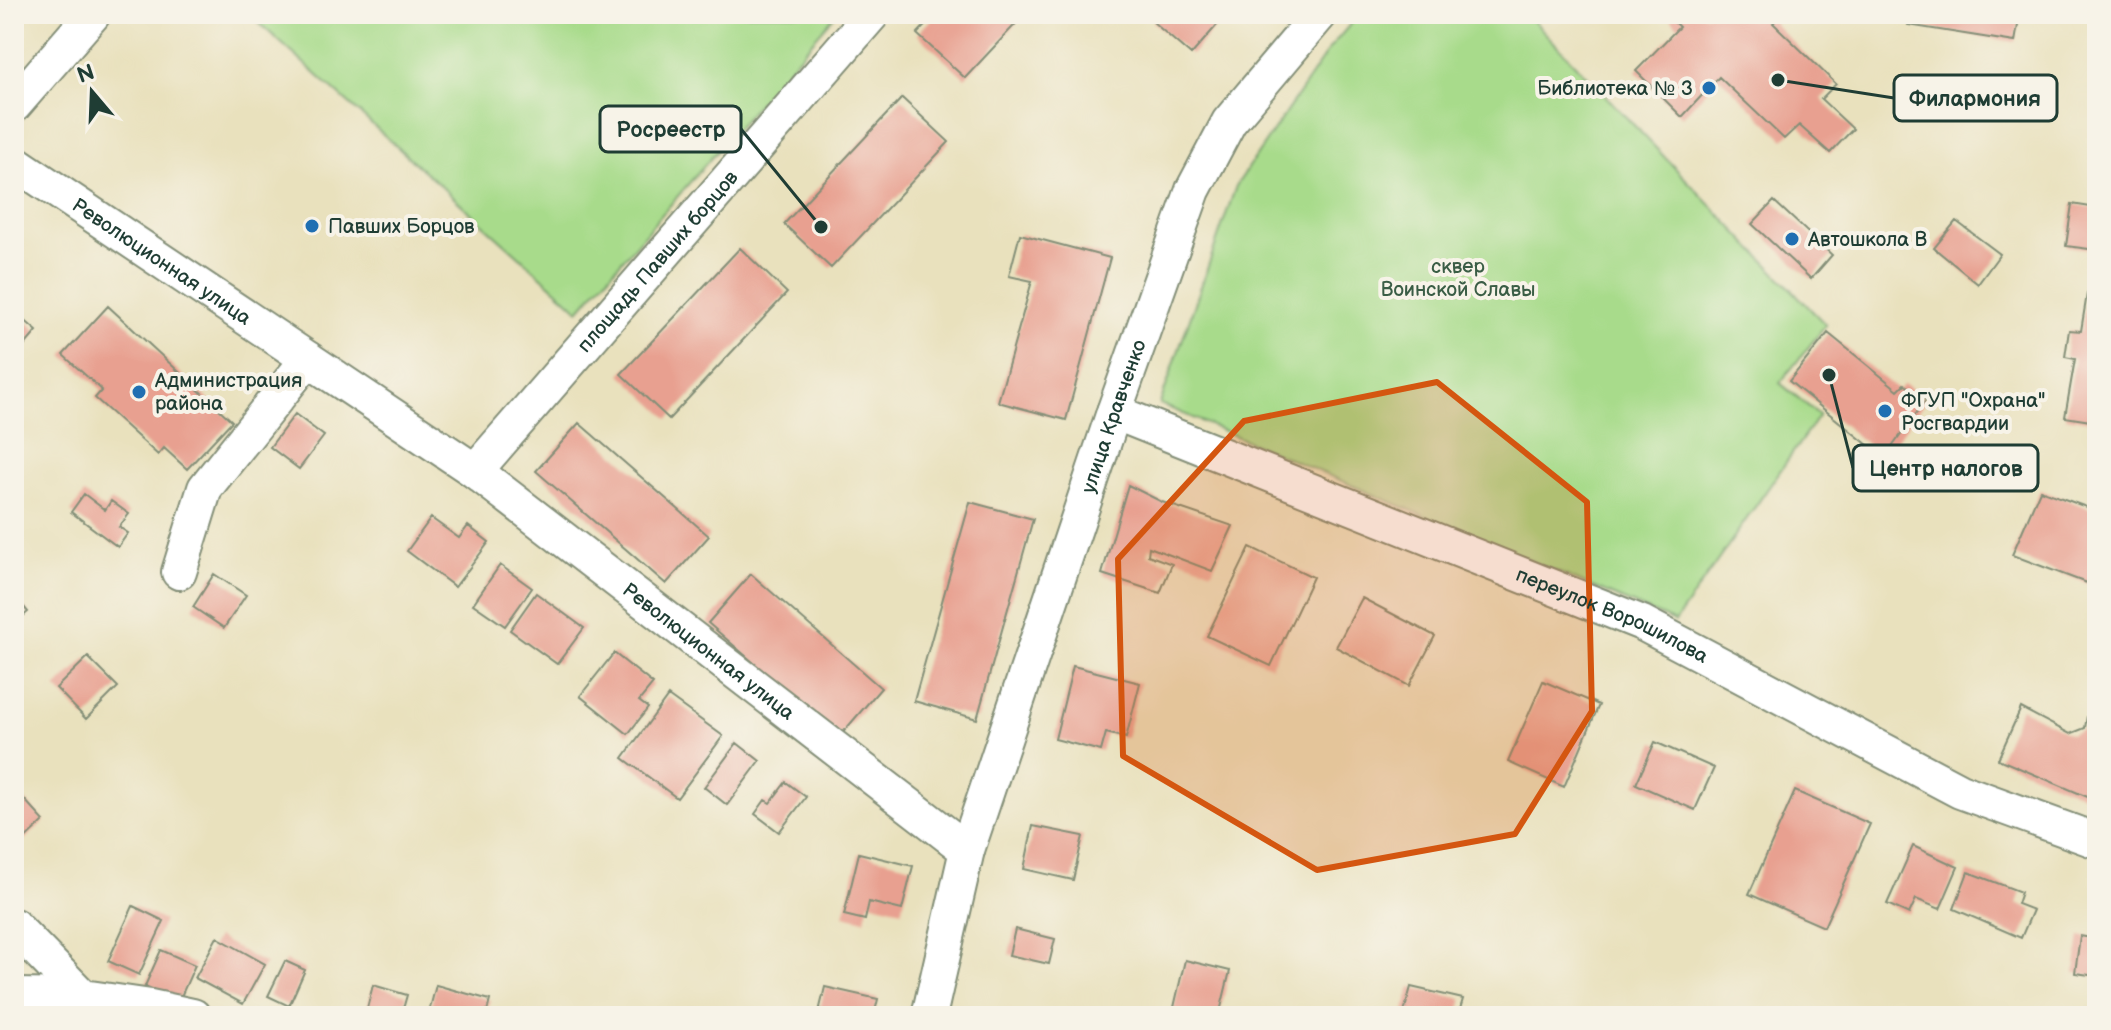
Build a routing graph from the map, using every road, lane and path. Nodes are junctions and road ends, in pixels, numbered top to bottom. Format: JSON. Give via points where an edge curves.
{"nodes":[{"id":1,"x":93,"y":14,"type":"edge"},
{"id":2,"x":872,"y":14,"type":"edge"},
{"id":3,"x":1320,"y":14,"type":"edge"},
{"id":4,"x":14,"y":105,"type":"edge"},
{"id":5,"x":14,"y":162,"type":"edge"},
{"id":6,"x":308,"y":359,"type":"junction"},
{"id":7,"x":1114,"y":412,"type":"junction"},
{"id":8,"x":475,"y":471,"type":"junction"},
{"id":9,"x":179,"y":572,"type":"dead end"},
{"id":10,"x":2097,"y":841,"type":"edge"},
{"id":11,"x":967,"y":850,"type":"junction"},
{"id":12,"x":14,"y":926,"type":"edge"},
{"id":13,"x":14,"y":996,"type":"edge"},
{"id":14,"x":83,"y":997,"type":"junction"},
{"id":15,"x":193,"y":1016,"type":"edge"},
{"id":16,"x":929,"y":1016,"type":"edge"}],
"edges":[{"from":1,"to":4,"type":"street"},
{"from":2,"to":8,"type":"street","name":"площадь Павших борцов"},
{"from":3,"to":7,"type":"street","name":"улица Кравченко","via":[[1229,122],[1193,190]]},
{"from":5,"to":6,"type":"street","name":"Революционная улица"},
{"from":6,"to":8,"type":"street","name":"Революционная улица"},
{"from":6,"to":9,"type":"street","via":[[205,488]]},
{"from":7,"to":10,"type":"street","name":"переулок Ворошилова","via":[[1642,623],[1960,791]]},
{"from":7,"to":11,"type":"street","name":"улица Кравченко"},
{"from":8,"to":11,"type":"street","name":"Революционная улица"},
{"from":11,"to":16,"type":"street"},
{"from":12,"to":14,"type":"street"},
{"from":13,"to":14,"type":"street"},
{"from":14,"to":15,"type":"street"}]}
